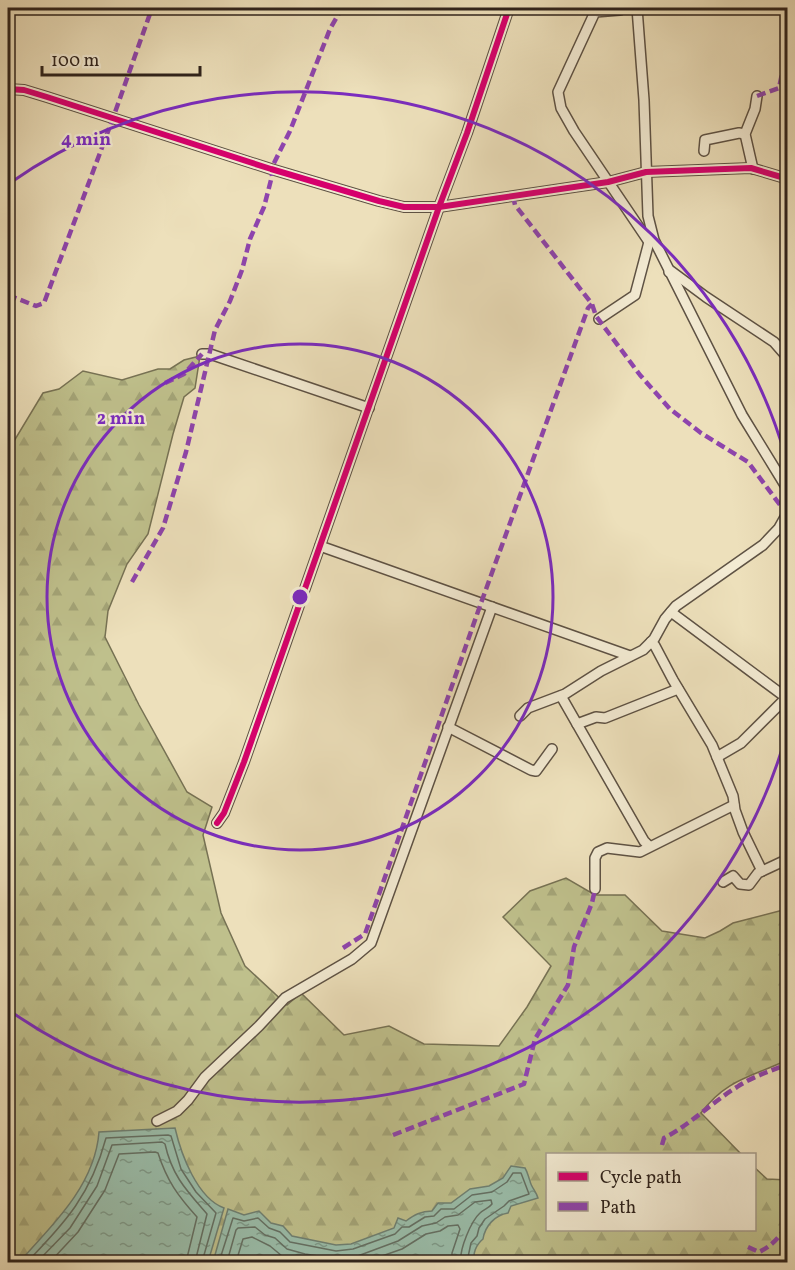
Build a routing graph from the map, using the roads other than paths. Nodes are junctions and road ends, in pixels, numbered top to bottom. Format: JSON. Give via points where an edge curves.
{"nodes":[{"id":1,"x":509,"y":8,"type":"edge"},
{"id":2,"x":637,"y":8,"type":"edge"},
{"id":3,"x":620,"y":10,"type":"dead end"},
{"id":4,"x":8,"y":89,"type":"edge"},
{"id":5,"x":757,"y":96,"type":"dead end"},
{"id":6,"x":745,"y":134,"type":"junction"},
{"id":7,"x":704,"y":151,"type":"dead end"},
{"id":8,"x":753,"y":169,"type":"junction"},
{"id":9,"x":646,"y":172,"type":"junction"},
{"id":10,"x":788,"y":179,"type":"edge"},
{"id":11,"x":608,"y":182,"type":"junction"},
{"id":12,"x":439,"y":207,"type":"junction"},
{"id":13,"x":651,"y":241,"type":"junction"},
{"id":14,"x":669,"y":272,"type":"junction"},
{"id":15,"x":599,"y":319,"type":"dead end"},
{"id":16,"x":202,"y":354,"type":"dead end"},
{"id":17,"x":788,"y":358,"type":"edge"},
{"id":18,"x":369,"y":408,"type":"junction"},
{"id":19,"x":784,"y":477,"type":"edge"},
{"id":20,"x":788,"y":490,"type":"edge"},
{"id":21,"x":788,"y":512,"type":"edge"},
{"id":22,"x":320,"y":546,"type":"junction"},
{"id":23,"x":487,"y":605,"type":"junction"},
{"id":24,"x":671,"y":612,"type":"junction"},
{"id":25,"x":651,"y":642,"type":"junction"},
{"id":26,"x":630,"y":656,"type":"junction"},
{"id":27,"x":678,"y":689,"type":"junction"},
{"id":28,"x":561,"y":696,"type":"junction"},
{"id":29,"x":787,"y":699,"type":"edge"},
{"id":30,"x":520,"y":716,"type":"dead end"},
{"id":31,"x":577,"y":724,"type":"junction"},
{"id":32,"x":448,"y":727,"type":"junction"},
{"id":33,"x":552,"y":748,"type":"dead end"},
{"id":34,"x":717,"y":757,"type":"junction"},
{"id":35,"x":734,"y":804,"type":"junction"},
{"id":36,"x":217,"y":824,"type":"dead end"},
{"id":37,"x":649,"y":846,"type":"junction"},
{"id":38,"x":788,"y":859,"type":"edge"},
{"id":39,"x":762,"y":871,"type":"junction"},
{"id":40,"x":723,"y":882,"type":"dead end"},
{"id":41,"x":595,"y":888,"type":"dead end"},
{"id":42,"x":157,"y":1121,"type":"dead end"}],
"edges":[{"from":1,"to":12,"type":"street"},
{"from":2,"to":9,"type":"street"},
{"from":3,"to":11,"type":"street","via":[[595,12],[558,92],[573,131]]},
{"from":4,"to":12,"type":"street","via":[[24,90],[379,201],[404,207]]},
{"from":5,"to":6,"type":"street"},
{"from":6,"to":7,"type":"street","via":[[705,140]]},
{"from":6,"to":8,"type":"street"},
{"from":8,"to":9,"type":"street"},
{"from":8,"to":10,"type":"street"},
{"from":9,"to":11,"type":"street"},
{"from":9,"to":13,"type":"street"},
{"from":11,"to":12,"type":"street"},
{"from":11,"to":13,"type":"street"},
{"from":12,"to":18,"type":"street"},
{"from":13,"to":14,"type":"street"},
{"from":13,"to":15,"type":"street","via":[[635,295]]},
{"from":14,"to":17,"type":"street","via":[[774,342]]},
{"from":14,"to":19,"type":"street","via":[[742,416]]},
{"from":16,"to":18,"type":"street"},
{"from":18,"to":22,"type":"street"},
{"from":19,"to":20,"type":"street"},
{"from":21,"to":24,"type":"street","via":[[764,546]]},
{"from":22,"to":23,"type":"street"},
{"from":22,"to":36,"type":"street","via":[[244,762]]},
{"from":23,"to":26,"type":"street"},
{"from":23,"to":32,"type":"street"},
{"from":24,"to":25,"type":"street"},
{"from":24,"to":29,"type":"street"},
{"from":25,"to":26,"type":"street"},
{"from":25,"to":27,"type":"street"},
{"from":26,"to":28,"type":"street"},
{"from":27,"to":31,"type":"street","via":[[605,718]]},
{"from":27,"to":34,"type":"street"},
{"from":28,"to":30,"type":"street","via":[[528,708]]},
{"from":28,"to":31,"type":"street"},
{"from":29,"to":34,"type":"street","via":[[741,743]]},
{"from":31,"to":37,"type":"street"},
{"from":32,"to":33,"type":"street","via":[[531,770],[536,771]]},
{"from":32,"to":42,"type":"street","via":[[371,943],[352,959],[285,998],[205,1077],[177,1111]]},
{"from":34,"to":35,"type":"street"},
{"from":35,"to":37,"type":"street"},
{"from":35,"to":39,"type":"street"},
{"from":37,"to":41,"type":"street","via":[[640,852],[607,848],[598,852]]},
{"from":38,"to":39,"type":"street"},
{"from":39,"to":40,"type":"street","via":[[749,885],[740,884],[733,876]]}]}
